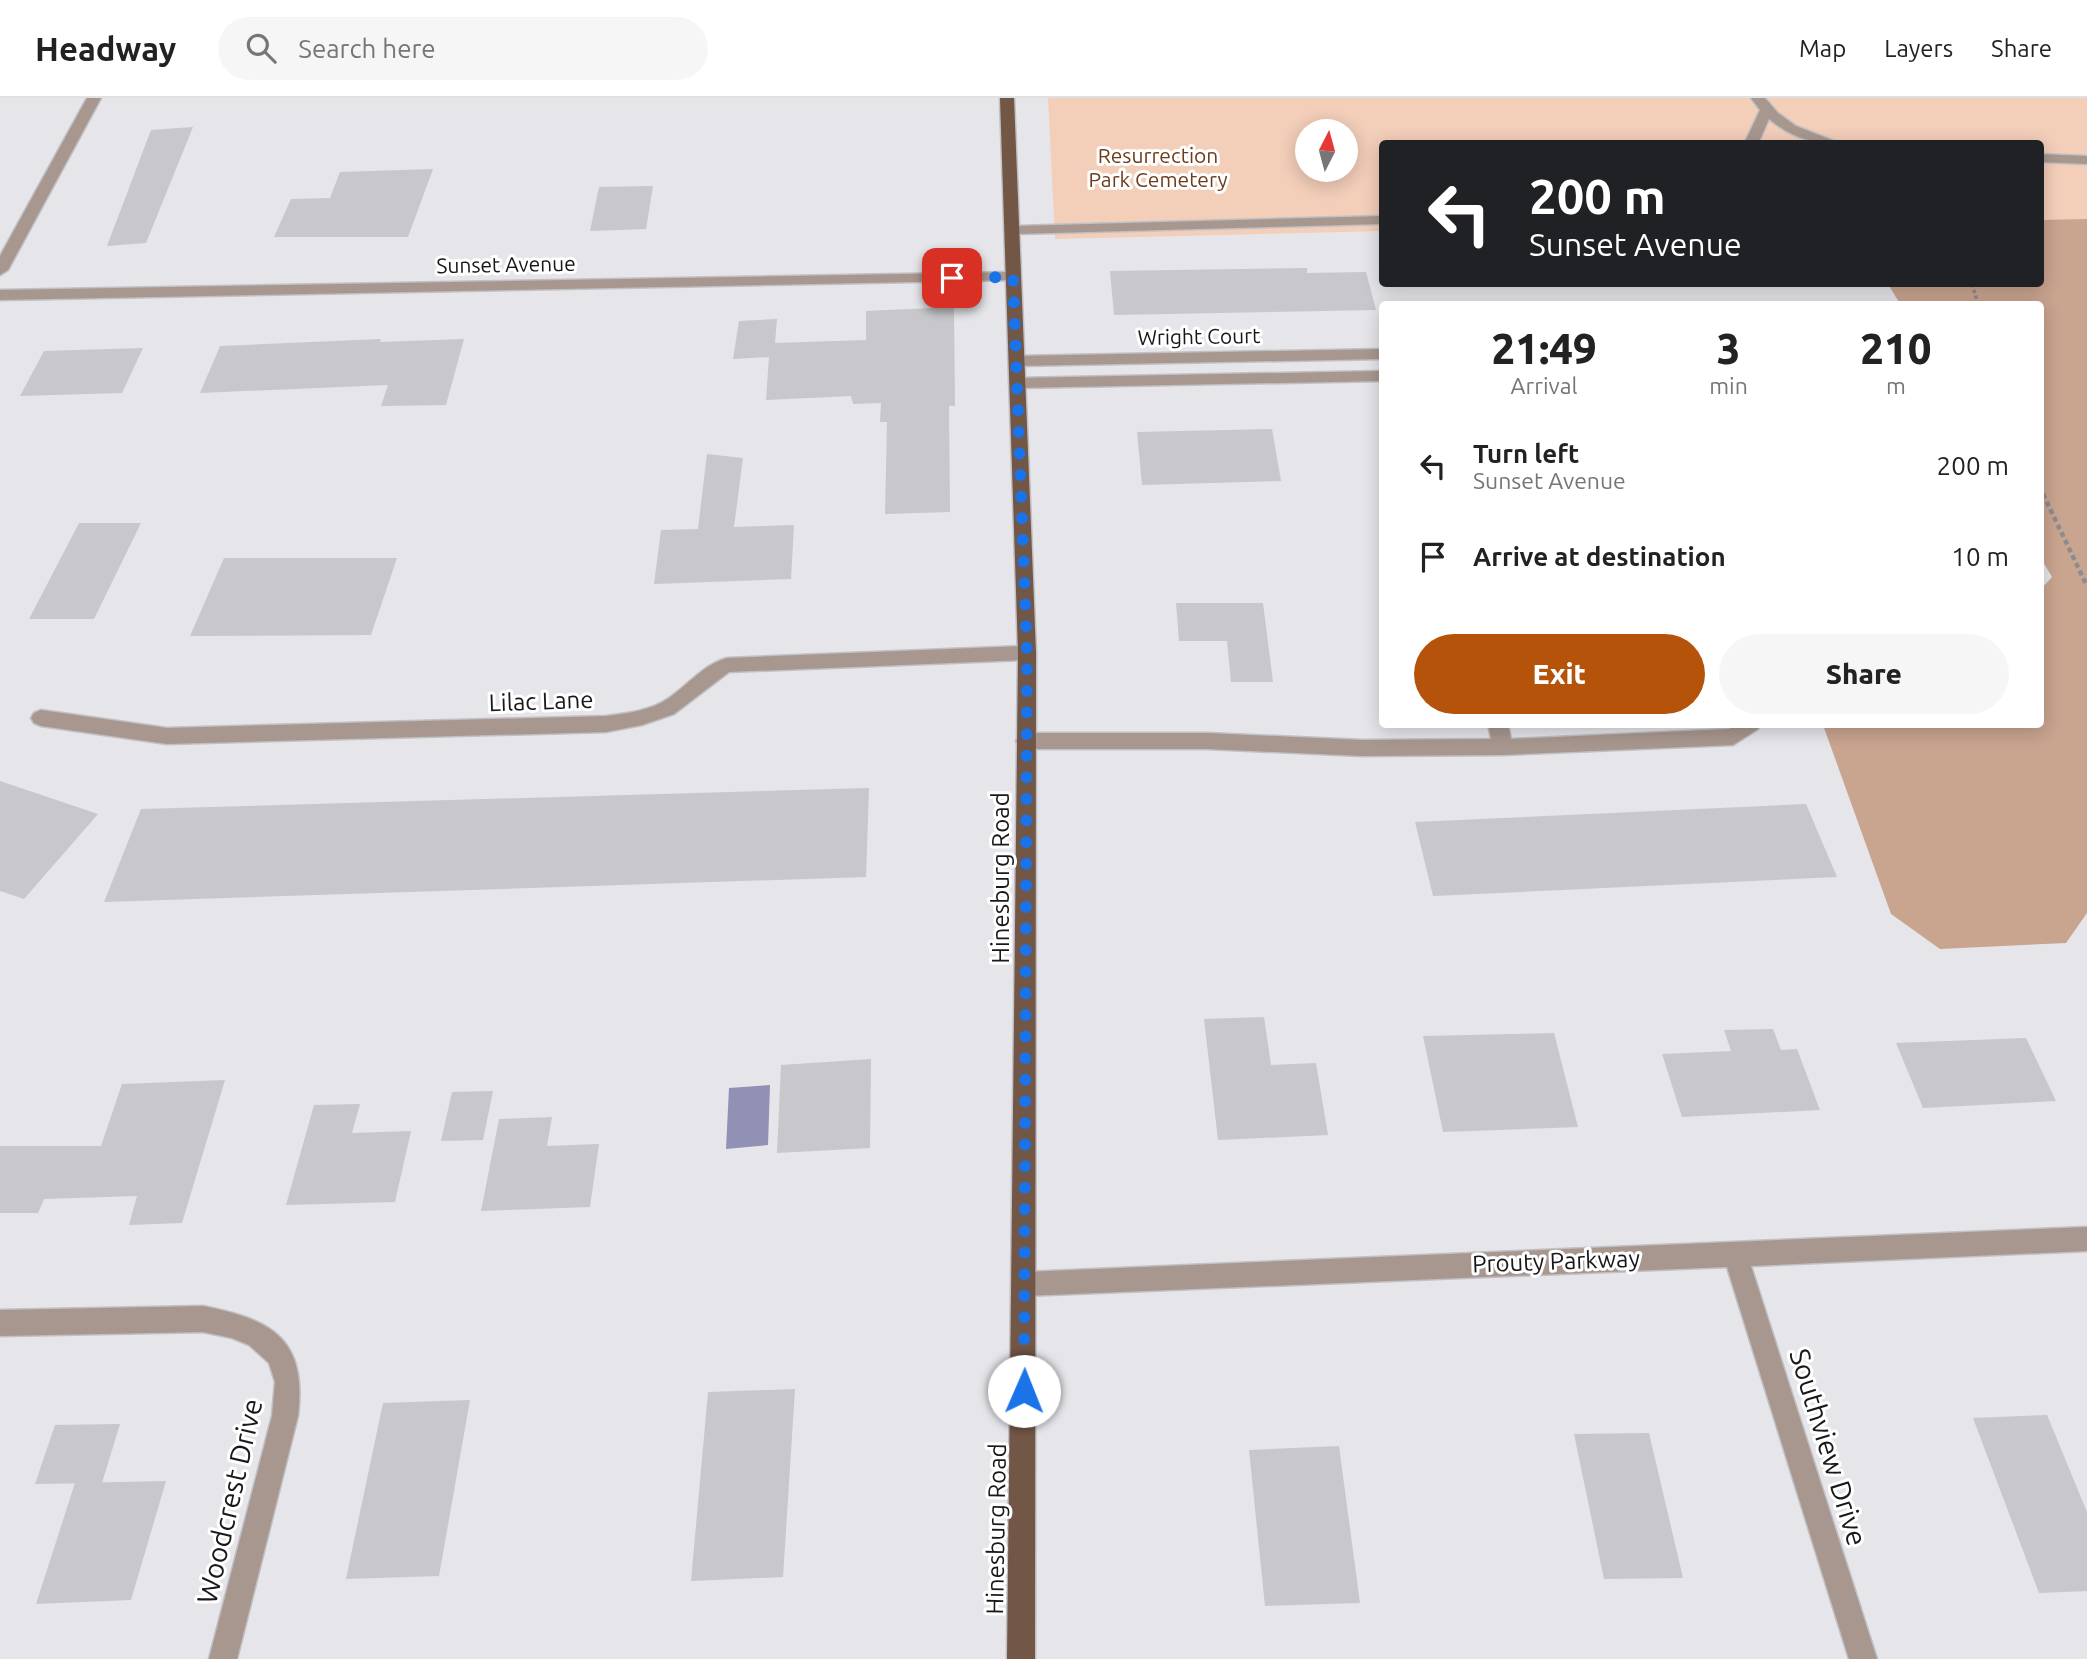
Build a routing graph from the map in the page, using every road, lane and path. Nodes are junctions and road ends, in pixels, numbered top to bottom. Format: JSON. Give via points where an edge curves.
{"nodes":[{"id":1,"x":94,"y":98,"type":"edge"},
{"id":2,"x":1007,"y":98,"type":"edge"},
{"id":3,"x":1758,"y":98,"type":"edge"},
{"id":4,"x":1766,"y":111,"type":"junction"},
{"id":5,"x":1753,"y":140,"type":"edge"},
{"id":6,"x":1823,"y":140,"type":"edge"},
{"id":7,"x":2044,"y":158,"type":"edge"},
{"id":8,"x":2087,"y":160,"type":"edge"},
{"id":9,"x":1379,"y":220,"type":"edge"},
{"id":10,"x":1012,"y":230,"type":"junction"},
{"id":11,"x":0,"y":270,"type":"edge"},
{"id":12,"x":1013,"y":277,"type":"junction"},
{"id":13,"x":0,"y":295,"type":"edge"},
{"id":14,"x":1379,"y":354,"type":"edge"},
{"id":15,"x":1017,"y":361,"type":"junction"},
{"id":16,"x":1379,"y":376,"type":"edge"},
{"id":17,"x":1017,"y":383,"type":"junction"},
{"id":18,"x":2044,"y":496,"type":"edge"},
{"id":19,"x":2087,"y":586,"type":"edge"},
{"id":20,"x":1027,"y":653,"type":"junction"},
{"id":21,"x":41,"y":718,"type":"dead end"},
{"id":22,"x":1499,"y":728,"type":"edge"},
{"id":23,"x":1745,"y":728,"type":"edge"},
{"id":24,"x":1655,"y":732,"type":"edge"},
{"id":25,"x":1027,"y":741,"type":"junction"},
{"id":26,"x":1503,"y":747,"type":"junction"},
{"id":27,"x":2087,"y":1239,"type":"edge"},
{"id":28,"x":1735,"y":1254,"type":"junction"},
{"id":29,"x":1025,"y":1284,"type":"junction"},
{"id":30,"x":0,"y":1323,"type":"edge"},
{"id":31,"x":223,"y":1659,"type":"edge"},
{"id":32,"x":1021,"y":1659,"type":"edge"},
{"id":33,"x":1863,"y":1659,"type":"edge"}],
"edges":[{"from":1,"to":11,"type":"street"},
{"from":2,"to":10,"type":"main road","name":"Hinesburg Road"},
{"from":3,"to":4,"type":"street"},
{"from":4,"to":5,"type":"street"},
{"from":4,"to":6,"type":"street","via":[[1794,130]]},
{"from":7,"to":8,"type":"street"},
{"from":9,"to":10,"type":"street"},
{"from":10,"to":12,"type":"main road","name":"Hinesburg Road"},
{"from":12,"to":13,"type":"street","name":"Sunset Avenue"},
{"from":12,"to":15,"type":"main road","name":"Hinesburg Road"},
{"from":14,"to":15,"type":"street","name":"Wright Court"},
{"from":15,"to":17,"type":"main road","name":"Hinesburg Road"},
{"from":16,"to":17,"type":"street","name":"Wright Court"},
{"from":17,"to":20,"type":"main road","name":"Hinesburg Road"},
{"from":18,"to":19,"type":"path"},
{"from":20,"to":21,"type":"street","name":"Lilac Lane","via":[[727,665],[708,673],[675,705],[642,718],[606,724],[167,736]]},
{"from":20,"to":25,"type":"main road","name":"Hinesburg Road"},
{"from":22,"to":26,"type":"street"},
{"from":23,"to":24,"type":"street","via":[[1733,737]]},
{"from":24,"to":26,"type":"street"},
{"from":25,"to":26,"type":"street"},
{"from":25,"to":29,"type":"main road","name":"Hinesburg Road"},
{"from":27,"to":28,"type":"street","name":"Prouty Parkway"},
{"from":28,"to":29,"type":"street","name":"Prouty Parkway"},
{"from":28,"to":33,"type":"street","name":"Southview Drive"},
{"from":29,"to":32,"type":"main road","name":"Hinesburg Road"},
{"from":30,"to":31,"type":"street","name":"Woodcrest Drive","via":[[203,1319],[234,1324],[262,1336],[281,1356],[288,1383],[285,1416]]}]}
